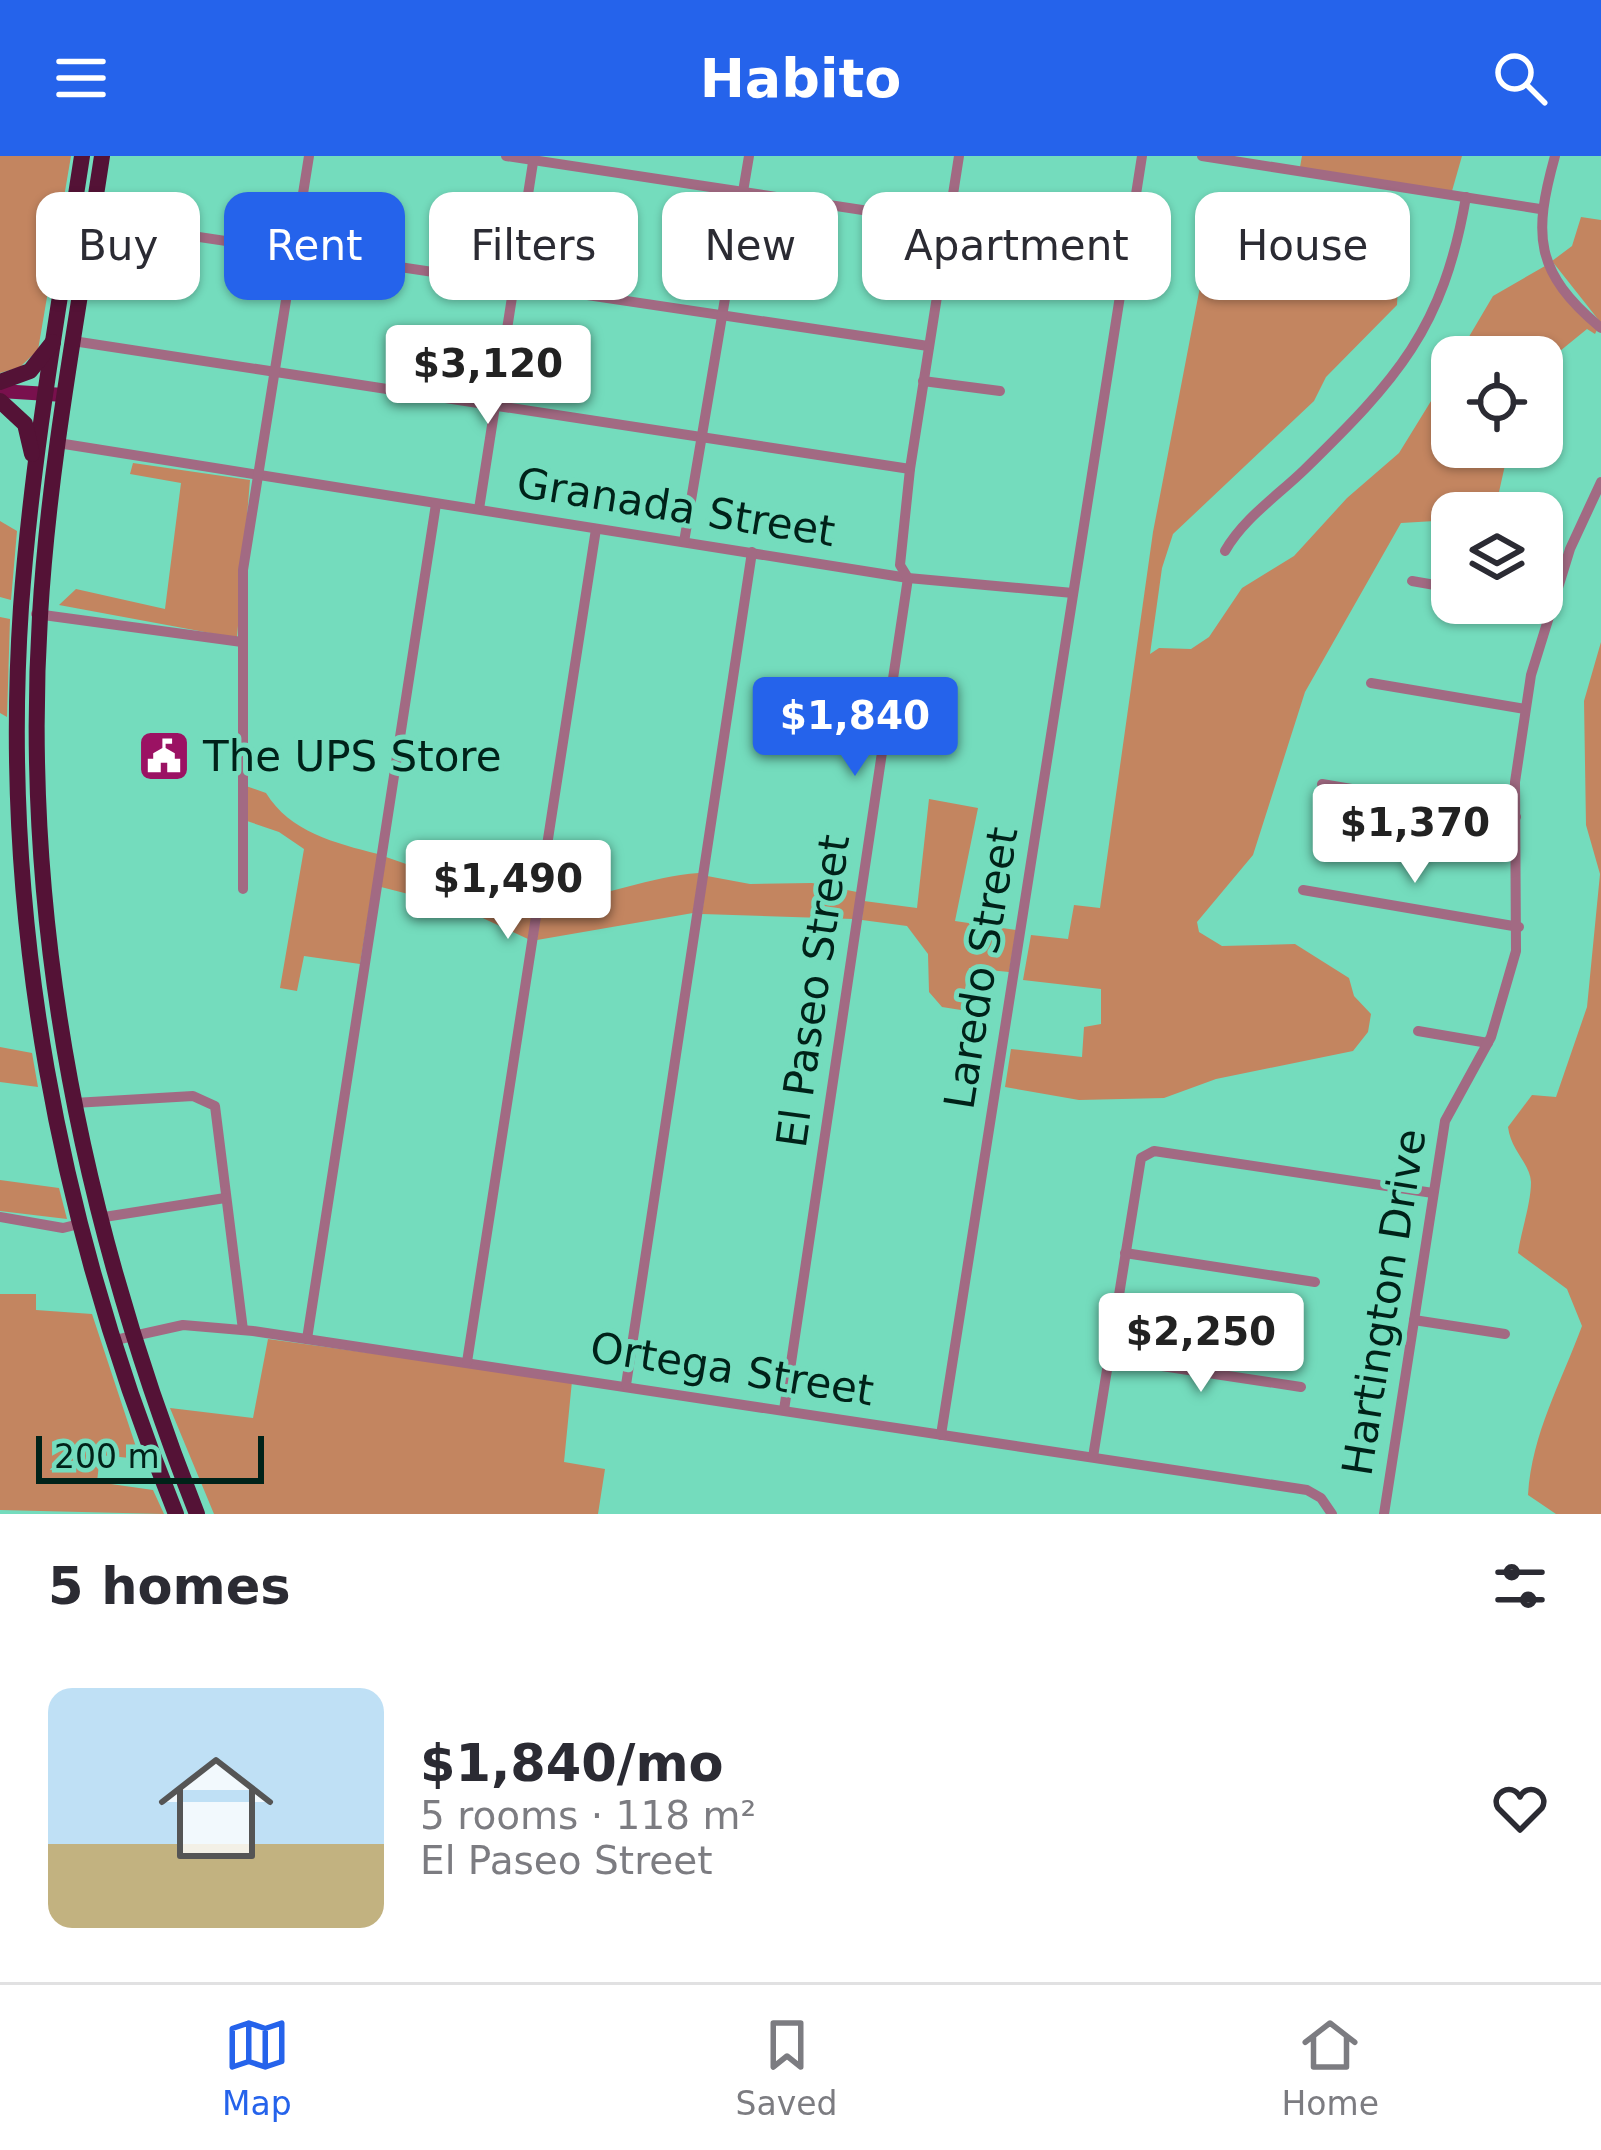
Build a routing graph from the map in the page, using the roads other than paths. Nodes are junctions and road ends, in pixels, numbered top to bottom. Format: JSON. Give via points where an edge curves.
{"nodes":[{"id":1,"x":82,"y":156,"type":"edge"},
{"id":2,"x":102,"y":156,"type":"edge"},
{"id":3,"x":310,"y":156,"type":"edge"},
{"id":4,"x":506,"y":156,"type":"edge"},
{"id":5,"x":748,"y":156,"type":"edge"},
{"id":6,"x":959,"y":156,"type":"edge"},
{"id":7,"x":1142,"y":156,"type":"edge"},
{"id":8,"x":1202,"y":156,"type":"edge"},
{"id":9,"x":1555,"y":156,"type":"edge"},
{"id":10,"x":533,"y":158,"type":"edge"},
{"id":11,"x":96,"y":192,"type":"edge"},
{"id":12,"x":303,"y":192,"type":"edge"},
{"id":13,"x":528,"y":192,"type":"edge"},
{"id":14,"x":736,"y":192,"type":"edge"},
{"id":15,"x":742,"y":192,"type":"edge"},
{"id":16,"x":953,"y":192,"type":"edge"},
{"id":17,"x":1466,"y":197,"type":"junction"},
{"id":18,"x":1540,"y":209,"type":"junction"},
{"id":19,"x":80,"y":300,"type":"edge"},
{"id":20,"x":285,"y":300,"type":"edge"},
{"id":21,"x":512,"y":300,"type":"edge"},
{"id":22,"x":625,"y":300,"type":"edge"},
{"id":23,"x":724,"y":300,"type":"edge"},
{"id":24,"x":935,"y":300,"type":"edge"},
{"id":25,"x":722,"y":314,"type":"junction"},
{"id":26,"x":1601,"y":328,"type":"edge"},
{"id":27,"x":74,"y":340,"type":"junction"},
{"id":28,"x":54,"y":341,"type":"junction"},
{"id":29,"x":928,"y":346,"type":"junction"},
{"id":30,"x":273,"y":371,"type":"junction"},
{"id":31,"x":922,"y":381,"type":"junction"},
{"id":32,"x":0,"y":386,"type":"edge"},
{"id":33,"x":1000,"y":391,"type":"dead end"},
{"id":34,"x":55,"y":394,"type":"junction"},
{"id":35,"x":0,"y":401,"type":"edge"},
{"id":36,"x":496,"y":405,"type":"junction"},
{"id":37,"x":700,"y":439,"type":"junction"},
{"id":38,"x":58,"y":443,"type":"junction"},
{"id":39,"x":35,"y":469,"type":"junction"},
{"id":40,"x":910,"y":469,"type":"junction"},
{"id":41,"x":255,"y":475,"type":"junction"},
{"id":42,"x":1601,"y":482,"type":"edge"},
{"id":43,"x":436,"y":504,"type":"junction"},
{"id":44,"x":479,"y":509,"type":"junction"},
{"id":45,"x":596,"y":529,"type":"junction"},
{"id":46,"x":684,"y":542,"type":"junction"},
{"id":47,"x":1226,"y":551,"type":"dead end"},
{"id":48,"x":752,"y":552,"type":"junction"},
{"id":49,"x":1563,"y":568,"type":"edge"},
{"id":50,"x":908,"y":578,"type":"junction"},
{"id":51,"x":1412,"y":581,"type":"dead end"},
{"id":52,"x":1431,"y":584,"type":"edge"},
{"id":53,"x":1073,"y":593,"type":"junction"},
{"id":54,"x":30,"y":614,"type":"junction"},
{"id":55,"x":1543,"y":624,"type":"edge"},
{"id":56,"x":242,"y":642,"type":"junction"},
{"id":57,"x":1371,"y":683,"type":"dead end"},
{"id":58,"x":1525,"y":710,"type":"junction"},
{"id":59,"x":1322,"y":784,"type":"dead end"},
{"id":60,"x":1516,"y":817,"type":"junction"},
{"id":61,"x":243,"y":889,"type":"dead end"},
{"id":62,"x":1303,"y":890,"type":"dead end"},
{"id":63,"x":1519,"y":927,"type":"junction"},
{"id":64,"x":28,"y":938,"type":"junction"},
{"id":65,"x":47,"y":947,"type":"junction"},
{"id":66,"x":32,"y":974,"type":"junction"},
{"id":67,"x":53,"y":987,"type":"junction"},
{"id":68,"x":1418,"y":1030,"type":"dead end"},
{"id":69,"x":1488,"y":1043,"type":"junction"},
{"id":70,"x":71,"y":1103,"type":"junction"},
{"id":71,"x":1433,"y":1193,"type":"junction"},
{"id":72,"x":225,"y":1198,"type":"junction"},
{"id":73,"x":0,"y":1216,"type":"edge"},
{"id":74,"x":88,"y":1221,"type":"junction"},
{"id":75,"x":1125,"y":1253,"type":"junction"},
{"id":76,"x":1315,"y":1282,"type":"dead end"},
{"id":77,"x":1414,"y":1320,"type":"junction"},
{"id":78,"x":243,"y":1330,"type":"junction"},
{"id":79,"x":1505,"y":1334,"type":"dead end"},
{"id":80,"x":120,"y":1337,"type":"junction"},
{"id":81,"x":307,"y":1339,"type":"junction"},
{"id":82,"x":1109,"y":1358,"type":"junction"},
{"id":83,"x":466,"y":1362,"type":"junction"},
{"id":84,"x":626,"y":1385,"type":"junction"},
{"id":85,"x":1300,"y":1387,"type":"dead end"},
{"id":86,"x":784,"y":1410,"type":"junction"},
{"id":87,"x":941,"y":1435,"type":"junction"},
{"id":88,"x":1093,"y":1457,"type":"junction"},
{"id":89,"x":176,"y":1514,"type":"edge"},
{"id":90,"x":196,"y":1514,"type":"edge"},
{"id":91,"x":1332,"y":1514,"type":"edge"},
{"id":92,"x":1384,"y":1514,"type":"edge"}],
"edges":[{"from":1,"to":28,"type":"highway"},
{"from":2,"to":11,"type":"highway"},
{"from":3,"to":12,"type":"street"},
{"from":4,"to":10,"type":"street"},
{"from":5,"to":15,"type":"street"},
{"from":6,"to":16,"type":"street","name":"El Paseo Street"},
{"from":7,"to":53,"type":"street","name":"Laredo Street"},
{"from":8,"to":17,"type":"street"},
{"from":9,"to":18,"type":"street"},
{"from":10,"to":13,"type":"street"},
{"from":10,"to":14,"type":"street"},
{"from":17,"to":18,"type":"street"},
{"from":17,"to":47,"type":"street","via":[[1449,281],[1413,351]]},
{"from":18,"to":26,"type":"street","via":[[1549,264]]},
{"from":19,"to":27,"type":"highway"},
{"from":20,"to":30,"type":"street"},
{"from":21,"to":36,"type":"street"},
{"from":22,"to":25,"type":"street"},
{"from":23,"to":25,"type":"street"},
{"from":24,"to":29,"type":"street","name":"El Paseo Street"},
{"from":25,"to":29,"type":"street"},
{"from":25,"to":37,"type":"street"},
{"from":27,"to":30,"type":"street"},
{"from":27,"to":34,"type":"highway"},
{"from":28,"to":32,"type":"highway","via":[[30,371]]},
{"from":28,"to":34,"type":"highway"},
{"from":29,"to":31,"type":"street","name":"El Paseo Street"},
{"from":30,"to":36,"type":"street"},
{"from":30,"to":41,"type":"street"},
{"from":31,"to":33,"type":"street"},
{"from":31,"to":40,"type":"street","name":"El Paseo Street"},
{"from":32,"to":34,"type":"main road"},
{"from":34,"to":38,"type":"highway"},
{"from":34,"to":39,"type":"highway"},
{"from":35,"to":39,"type":"highway","via":[[25,424]]},
{"from":36,"to":37,"type":"street"},
{"from":36,"to":44,"type":"street"},
{"from":37,"to":40,"type":"street"},
{"from":37,"to":46,"type":"street"},
{"from":38,"to":41,"type":"street","name":"Granada Street"},
{"from":38,"to":54,"type":"highway"},
{"from":39,"to":54,"type":"highway"},
{"from":40,"to":50,"type":"street","name":"El Paseo Street","via":[[900,565]]},
{"from":41,"to":43,"type":"street","name":"Granada Street"},
{"from":41,"to":56,"type":"street"},
{"from":42,"to":49,"type":"street","name":"Hartington Drive"},
{"from":43,"to":44,"type":"street","name":"Granada Street"},
{"from":43,"to":81,"type":"street"},
{"from":44,"to":45,"type":"street","name":"Granada Street"},
{"from":45,"to":46,"type":"street","name":"Granada Street"},
{"from":45,"to":83,"type":"street"},
{"from":46,"to":48,"type":"street","name":"Granada Street"},
{"from":48,"to":50,"type":"street","name":"Granada Street"},
{"from":48,"to":84,"type":"street"},
{"from":50,"to":53,"type":"street","name":"Granada Street"},
{"from":50,"to":86,"type":"street","name":"El Paseo Street"},
{"from":51,"to":52,"type":"street"},
{"from":53,"to":87,"type":"street","name":"Laredo Street"},
{"from":54,"to":56,"type":"street"},
{"from":54,"to":64,"type":"highway","via":[[19,804]]},
{"from":54,"to":65,"type":"highway"},
{"from":55,"to":58,"type":"street","name":"Hartington Drive"},
{"from":56,"to":61,"type":"street"},
{"from":57,"to":58,"type":"street"},
{"from":58,"to":60,"type":"street","name":"Hartington Drive"},
{"from":59,"to":60,"type":"street"},
{"from":60,"to":63,"type":"street","name":"Hartington Drive"},
{"from":62,"to":63,"type":"street"},
{"from":63,"to":69,"type":"street","name":"Hartington Drive"},
{"from":64,"to":65,"type":"highway"},
{"from":64,"to":66,"type":"highway"},
{"from":65,"to":67,"type":"highway"},
{"from":66,"to":67,"type":"highway"},
{"from":66,"to":74,"type":"highway","via":[[50,1096]]},
{"from":67,"to":70,"type":"highway"},
{"from":68,"to":69,"type":"street"},
{"from":69,"to":71,"type":"street","name":"Hartington Drive","via":[[1445,1120]]},
{"from":70,"to":72,"type":"street","via":[[208,1101],[220,1122]]},
{"from":70,"to":74,"type":"highway"},
{"from":71,"to":75,"type":"street","via":[[1154,1151],[1138,1163]]},
{"from":71,"to":77,"type":"street","name":"Hartington Drive"},
{"from":72,"to":74,"type":"street"},
{"from":72,"to":78,"type":"street"},
{"from":73,"to":74,"type":"street","via":[[63,1228]]},
{"from":74,"to":80,"type":"highway"},
{"from":75,"to":76,"type":"street"},
{"from":75,"to":82,"type":"street"},
{"from":77,"to":79,"type":"street"},
{"from":77,"to":92,"type":"street","name":"Hartington Drive"},
{"from":78,"to":80,"type":"street","name":"Ortega Street","via":[[183,1325]]},
{"from":78,"to":81,"type":"street","name":"Ortega Street"},
{"from":80,"to":89,"type":"highway"},
{"from":80,"to":90,"type":"highway"},
{"from":81,"to":83,"type":"street","name":"Ortega Street"},
{"from":82,"to":85,"type":"street"},
{"from":82,"to":88,"type":"street"},
{"from":83,"to":84,"type":"street","name":"Ortega Street"},
{"from":84,"to":86,"type":"street","name":"Ortega Street"},
{"from":86,"to":87,"type":"street","name":"Ortega Street"},
{"from":87,"to":88,"type":"street","name":"Ortega Street"},
{"from":88,"to":91,"type":"street","name":"Ortega Street","via":[[1307,1490]]}]}
